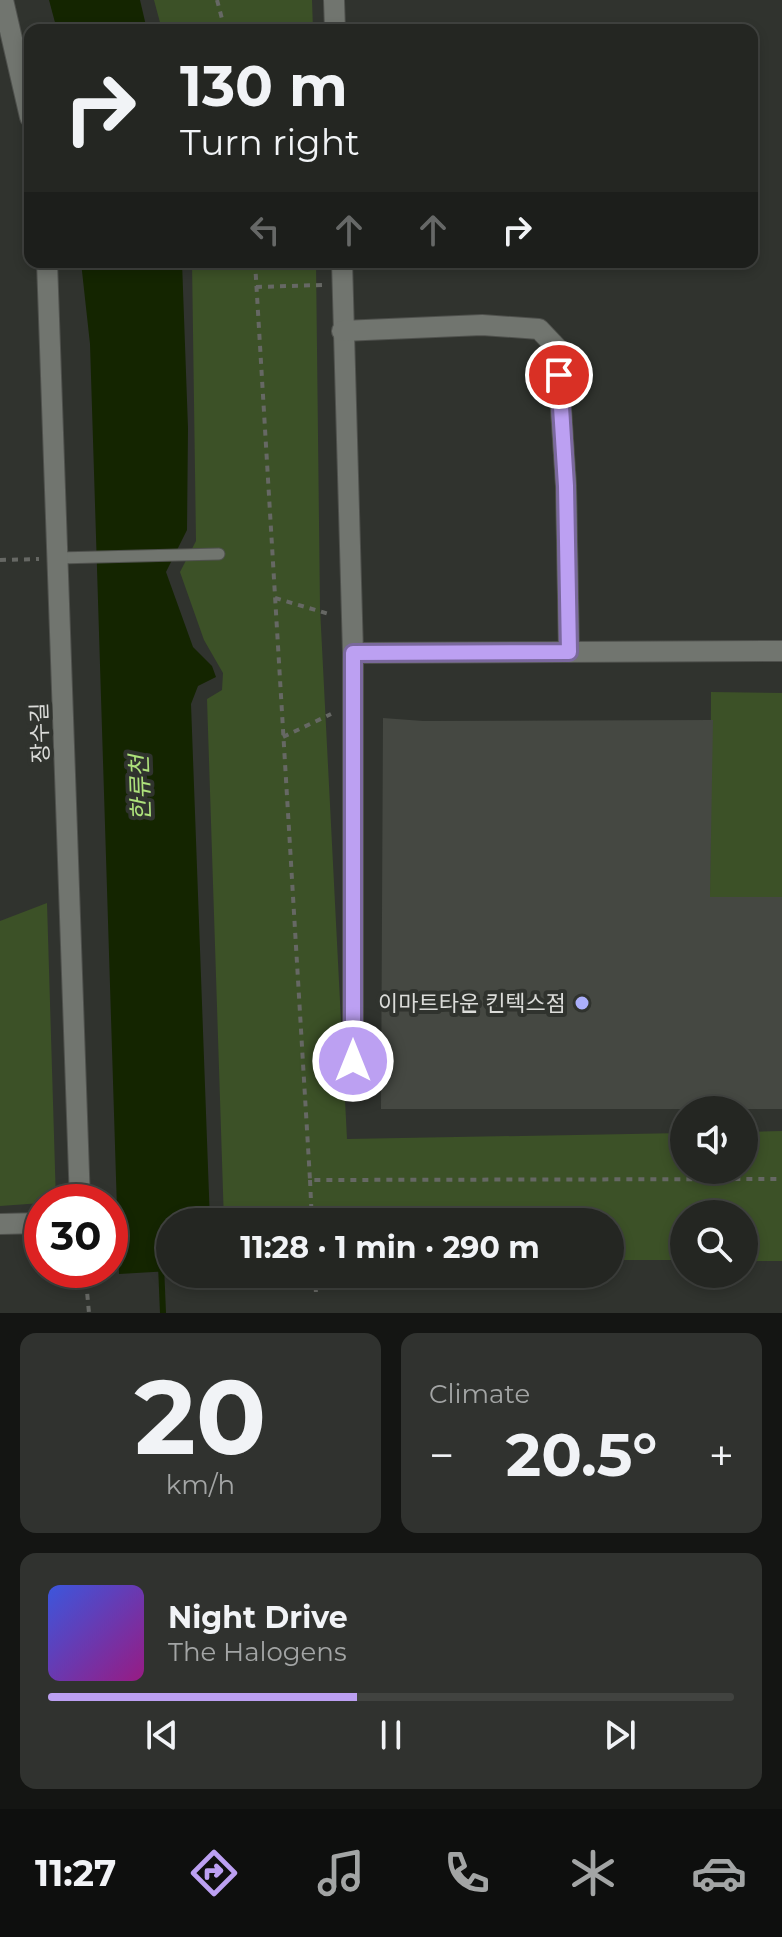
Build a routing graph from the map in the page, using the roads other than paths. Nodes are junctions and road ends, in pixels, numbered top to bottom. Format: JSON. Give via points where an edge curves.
{"nodes":[{"id":1,"x":3,"y":0,"type":"edge"},
{"id":2,"x":334,"y":0,"type":"edge"},
{"id":3,"x":335,"y":24,"type":"edge"},
{"id":4,"x":24,"y":91,"type":"edge"},
{"id":5,"x":47,"y":268,"type":"edge"},
{"id":6,"x":342,"y":268,"type":"edge"},
{"id":7,"x":342,"y":331,"type":"junction"},
{"id":8,"x":219,"y":554,"type":"dead end"},
{"id":9,"x":58,"y":558,"type":"junction"},
{"id":10,"x":782,"y":651,"type":"edge"},
{"id":11,"x":569,"y":652,"type":"junction"},
{"id":12,"x":353,"y":653,"type":"junction"},
{"id":13,"x":353,"y":1061,"type":"dead end"},
{"id":14,"x":79,"y":1184,"type":"edge"},
{"id":15,"x":24,"y":1223,"type":"edge"},
{"id":16,"x":0,"y":1224,"type":"edge"}],
"edges":[{"from":1,"to":4,"type":"street"},
{"from":2,"to":3,"type":"street"},
{"from":5,"to":9,"type":"street","name":"장수길"},
{"from":6,"to":7,"type":"street"},
{"from":7,"to":11,"type":"street","via":[[482,325],[539,329],[557,348]]},
{"from":7,"to":12,"type":"street"},
{"from":8,"to":9,"type":"lane"},
{"from":9,"to":14,"type":"street","name":"장수길"},
{"from":10,"to":11,"type":"street"},
{"from":11,"to":12,"type":"street"},
{"from":12,"to":13,"type":"street"},
{"from":15,"to":16,"type":"street"}]}
